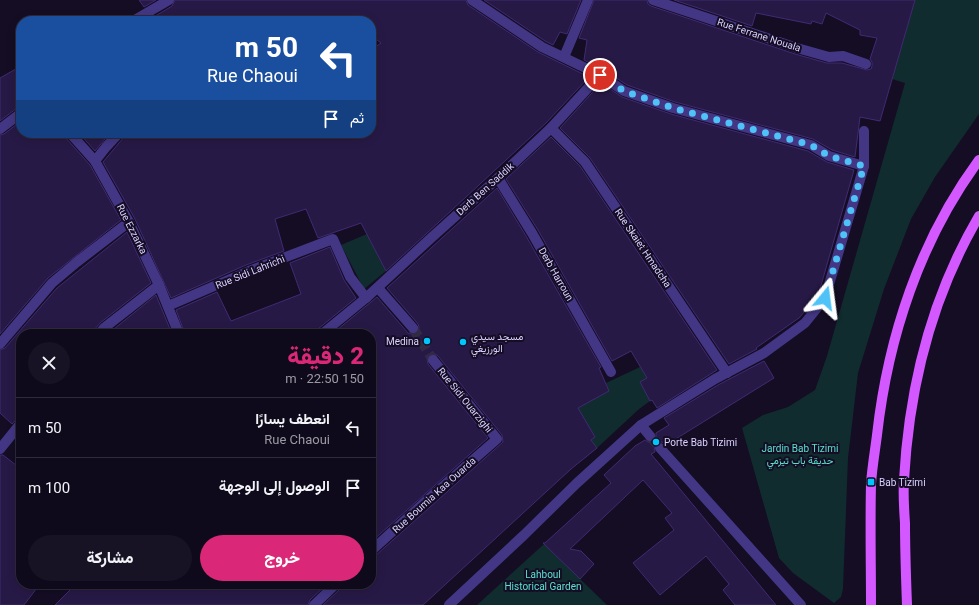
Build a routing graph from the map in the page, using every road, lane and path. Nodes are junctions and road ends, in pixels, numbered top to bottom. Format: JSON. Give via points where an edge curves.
{"nodes":[{"id":1,"x":169,"y":0,"type":"edge"},
{"id":2,"x":472,"y":0,"type":"edge"},
{"id":3,"x":588,"y":0,"type":"edge"},
{"id":4,"x":653,"y":0,"type":"edge"},
{"id":5,"x":145,"y":16,"type":"edge"},
{"id":6,"x":564,"y":58,"type":"junction"},
{"id":7,"x":866,"y":64,"type":"dead end"},
{"id":8,"x":600,"y":75,"type":"junction"},
{"id":9,"x":16,"y":117,"type":"edge"},
{"id":10,"x":551,"y":128,"type":"junction"},
{"id":11,"x":0,"y":129,"type":"edge"},
{"id":12,"x":864,"y":131,"type":"dead end"},
{"id":13,"x":74,"y":138,"type":"edge"},
{"id":14,"x":114,"y":138,"type":"edge"},
{"id":15,"x":979,"y":160,"type":"edge"},
{"id":16,"x":95,"y":161,"type":"junction"},
{"id":17,"x":864,"y":166,"type":"junction"},
{"id":18,"x":498,"y":178,"type":"junction"},
{"id":19,"x":979,"y":216,"type":"edge"},
{"id":20,"x":129,"y":222,"type":"junction"},
{"id":21,"x":159,"y":285,"type":"junction"},
{"id":22,"x":378,"y":288,"type":"junction"},
{"id":23,"x":366,"y":298,"type":"junction"},
{"id":24,"x":168,"y":306,"type":"junction"},
{"id":25,"x":413,"y":328,"type":"tunnel mouth"},
{"id":26,"x":103,"y":329,"type":"edge"},
{"id":27,"x":177,"y":329,"type":"edge"},
{"id":28,"x":328,"y":329,"type":"edge"},
{"id":29,"x":0,"y":344,"type":"edge"},
{"id":30,"x":434,"y":360,"type":"tunnel mouth"},
{"id":31,"x":612,"y":372,"type":"dead end"},
{"id":32,"x":727,"y":373,"type":"junction"},
{"id":33,"x":641,"y":425,"type":"junction"},
{"id":34,"x":16,"y":429,"type":"edge"},
{"id":35,"x":650,"y":436,"type":"tunnel mouth"},
{"id":36,"x":497,"y":439,"type":"joint"},
{"id":37,"x":660,"y":448,"type":"tunnel mouth"},
{"id":38,"x":0,"y":449,"type":"edge"},
{"id":39,"x":376,"y":546,"type":"edge"},
{"id":40,"x":331,"y":589,"type":"edge"},
{"id":41,"x":314,"y":605,"type":"edge"},
{"id":42,"x":449,"y":605,"type":"edge"},
{"id":43,"x":802,"y":605,"type":"edge"},
{"id":44,"x":871,"y":605,"type":"edge"},
{"id":45,"x":907,"y":605,"type":"edge"}],
"edges":[{"from":1,"to":5,"type":"street"},
{"from":2,"to":6,"type":"street","via":[[542,47]]},
{"from":3,"to":6,"type":"street"},
{"from":4,"to":7,"type":"street","name":"Rue Ferrane Nouala","via":[[804,50],[829,57],[843,56]]},
{"from":6,"to":8,"type":"street"},
{"from":8,"to":10,"type":"street","name":"Derb Ben Saddik"},
{"from":8,"to":17,"type":"street","via":[[631,94],[673,108],[811,145],[829,156]]},
{"from":9,"to":11,"type":"street"},
{"from":10,"to":18,"type":"street","name":"Derb Ben Saddik"},
{"from":10,"to":32,"type":"street","name":"Rue Skaiet Hmadcha","via":[[585,162]]},
{"from":12,"to":17,"type":"street"},
{"from":13,"to":16,"type":"street","name":"Rue Ezzarka"},
{"from":14,"to":16,"type":"street"},
{"from":15,"to":44,"type":"main road","via":[[943,215],[924,253],[909,291],[886,373],[871,482]]},
{"from":16,"to":20,"type":"street","name":"Rue Ezzarka"},
{"from":17,"to":32,"type":"street","via":[[825,298],[805,323],[764,353]]},
{"from":18,"to":22,"type":"street","name":"Derb Ben Saddik"},
{"from":18,"to":31,"type":"street","name":"Derb Harroun"},
{"from":19,"to":45,"type":"main road","via":[[949,275],[935,312],[915,388],[904,482]]},
{"from":20,"to":21,"type":"street","name":"Rue Ezzarka"},
{"from":20,"to":29,"type":"street","via":[[52,283]]},
{"from":21,"to":24,"type":"street","name":"Rue Ezzarka"},
{"from":21,"to":26,"type":"street"},
{"from":22,"to":23,"type":"street","name":"Derb Ben Saddik"},
{"from":22,"to":25,"type":"street"},
{"from":23,"to":24,"type":"street","name":"Rue Sidi Lahrichi","via":[[350,277],[333,239]]},
{"from":23,"to":28,"type":"street","name":"Derb Ben Saddik"},
{"from":24,"to":27,"type":"street","name":"Rue Ezzarka"},
{"from":30,"to":36,"type":"street","name":"Rue Sidi Ouarzighi"},
{"from":32,"to":33,"type":"street"},
{"from":33,"to":35,"type":"street"},
{"from":33,"to":42,"type":"street"},
{"from":34,"to":38,"type":"street"},
{"from":36,"to":39,"type":"street","name":"Rue Boumia Kaa Ouarda"},
{"from":37,"to":43,"type":"street"},
{"from":40,"to":41,"type":"street"}]}
